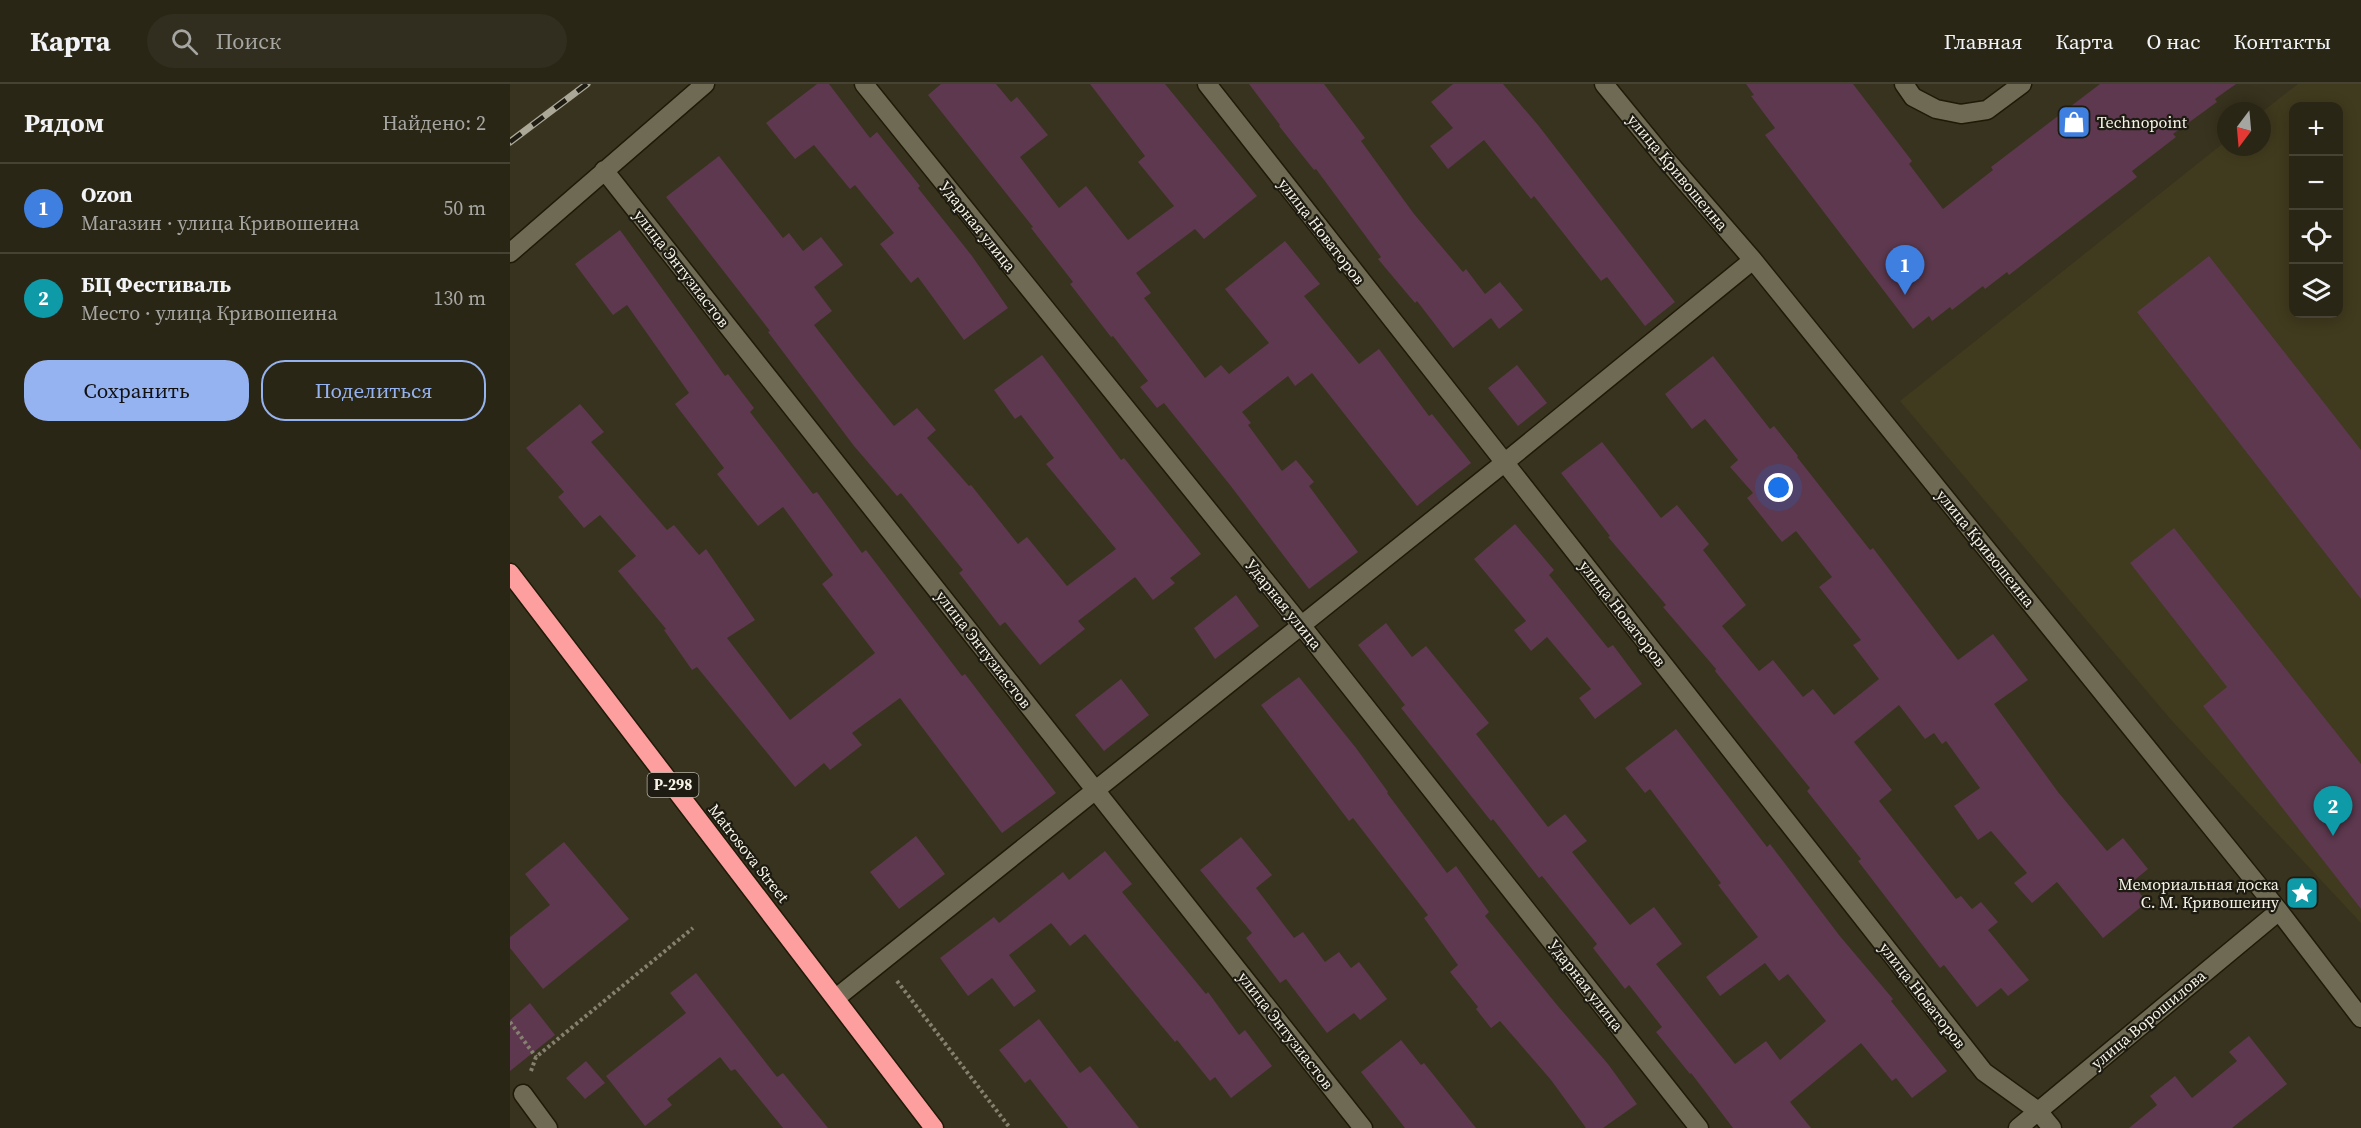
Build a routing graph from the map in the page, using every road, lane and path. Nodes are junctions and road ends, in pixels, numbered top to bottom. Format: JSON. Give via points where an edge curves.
{"nodes":[{"id":1,"x":705,"y":84,"type":"edge"},
{"id":2,"x":864,"y":84,"type":"edge"},
{"id":3,"x":1207,"y":84,"type":"edge"},
{"id":4,"x":1604,"y":84,"type":"edge"},
{"id":5,"x":1904,"y":84,"type":"edge"},
{"id":6,"x":2022,"y":84,"type":"edge"},
{"id":7,"x":604,"y":170,"type":"junction"},
{"id":8,"x":510,"y":253,"type":"edge"},
{"id":9,"x":1753,"y":260,"type":"junction"},
{"id":10,"x":1504,"y":463,"type":"junction"},
{"id":11,"x":510,"y":573,"type":"edge"},
{"id":12,"x":1301,"y":625,"type":"junction"},
{"id":13,"x":1095,"y":789,"type":"junction"},
{"id":14,"x":2279,"y":911,"type":"junction"},
{"id":15,"x":693,"y":928,"type":"dead end"},
{"id":16,"x":882,"y":960,"type":"junction"},
{"id":17,"x":836,"y":998,"type":"junction"},
{"id":18,"x":2361,"y":1018,"type":"edge"},
{"id":19,"x":510,"y":1022,"type":"edge"},
{"id":20,"x":536,"y":1057,"type":"junction"},
{"id":21,"x":523,"y":1094,"type":"joint"},
{"id":22,"x":2038,"y":1111,"type":"junction"},
{"id":23,"x":548,"y":1128,"type":"edge"},
{"id":24,"x":934,"y":1128,"type":"edge"},
{"id":25,"x":1010,"y":1128,"type":"edge"},
{"id":26,"x":1363,"y":1128,"type":"edge"},
{"id":27,"x":1698,"y":1128,"type":"edge"},
{"id":28,"x":2018,"y":1128,"type":"edge"},
{"id":29,"x":2052,"y":1128,"type":"edge"}],
"edges":[{"from":1,"to":7,"type":"street"},
{"from":2,"to":12,"type":"street","name":"Ударная улица"},
{"from":3,"to":10,"type":"street","name":"улица Новаторов"},
{"from":4,"to":9,"type":"street","name":"улица Кривошеина"},
{"from":5,"to":6,"type":"street","via":[[1913,97],[1936,109],[1961,114],[1987,110]]},
{"from":7,"to":8,"type":"street"},
{"from":7,"to":13,"type":"street","name":"улица Энтузиастов"},
{"from":9,"to":10,"type":"street"},
{"from":9,"to":14,"type":"street","name":"улица Кривошеина"},
{"from":10,"to":12,"type":"street"},
{"from":10,"to":22,"type":"street","name":"улица Новаторов","via":[[1984,1072]]},
{"from":11,"to":17,"type":"highway","name":"Matrosova Street","number":"Р-298"},
{"from":12,"to":13,"type":"street"},
{"from":12,"to":27,"type":"street","name":"Ударная улица"},
{"from":13,"to":16,"type":"street"},
{"from":13,"to":26,"type":"street","name":"улица Энтузиастов"},
{"from":14,"to":18,"type":"street","name":"улица Кривошеина"},
{"from":14,"to":22,"type":"street","name":"улица Ворошилова"},
{"from":15,"to":20,"type":"path"},
{"from":16,"to":17,"type":"street"},
{"from":16,"to":25,"type":"path"},
{"from":17,"to":24,"type":"highway","name":"Matrosova Street","number":"Р-298"},
{"from":19,"to":20,"type":"path"},
{"from":20,"to":21,"type":"path"},
{"from":21,"to":23,"type":"street"},
{"from":22,"to":28,"type":"street","name":"улица Ворошилова"},
{"from":22,"to":29,"type":"street","name":"улица Новаторов"}]}
